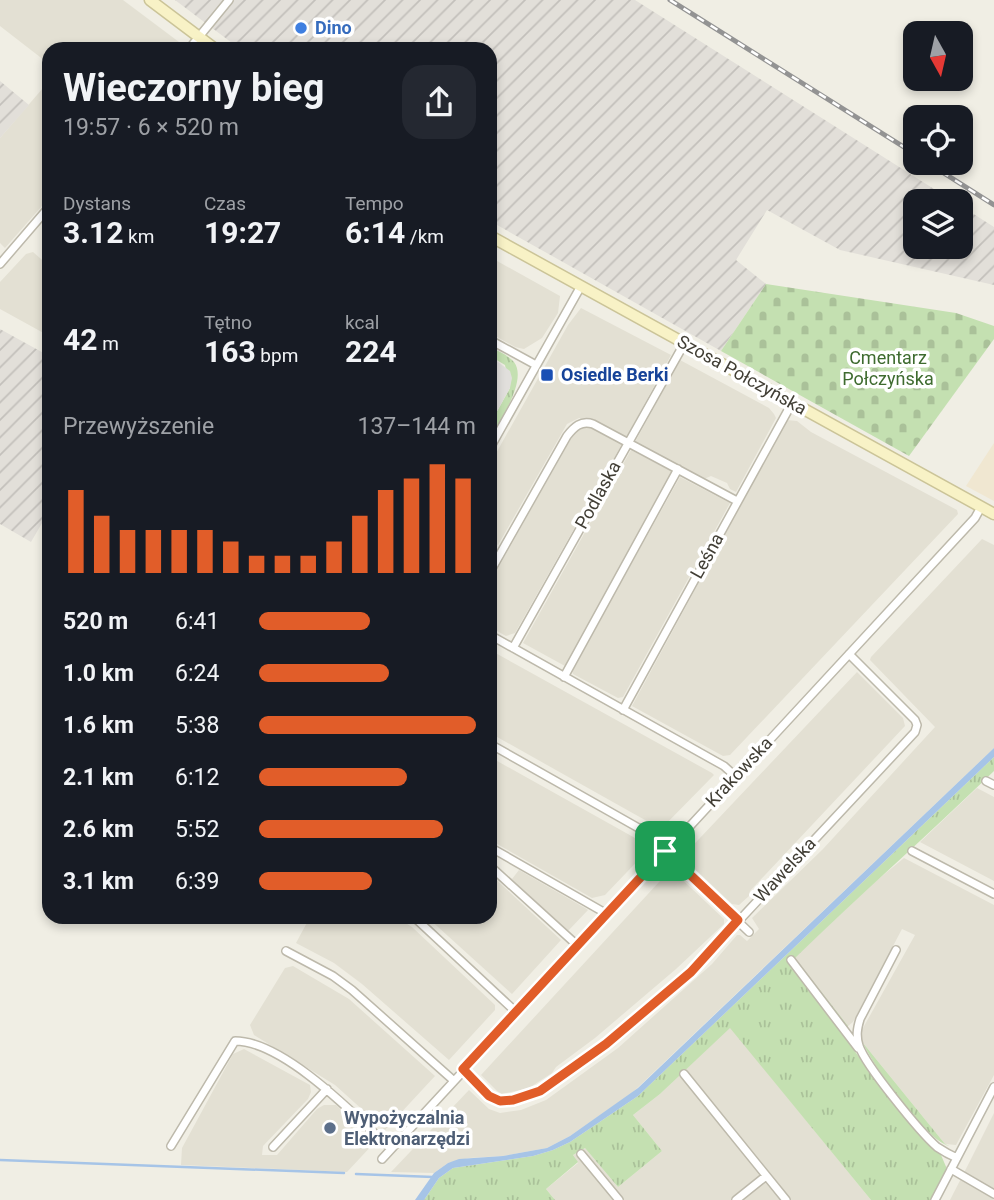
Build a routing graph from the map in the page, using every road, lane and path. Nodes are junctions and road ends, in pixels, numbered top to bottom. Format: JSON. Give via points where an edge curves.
{"nodes":[{"id":1,"x":150,"y":0,"type":"edge"},
{"id":2,"x":229,"y":0,"type":"edge"},
{"id":3,"x":199,"y":37,"type":"junction"},
{"id":4,"x":195,"y":42,"type":"edge"},
{"id":5,"x":206,"y":42,"type":"edge"},
{"id":6,"x":42,"y":215,"type":"edge"},
{"id":7,"x":497,"y":240,"type":"edge"},
{"id":8,"x":0,"y":264,"type":"edge"},
{"id":9,"x":581,"y":286,"type":"junction"},
{"id":10,"x":497,"y":344,"type":"edge"},
{"id":11,"x":684,"y":344,"type":"junction"},
{"id":12,"x":536,"y":365,"type":"junction"},
{"id":13,"x":792,"y":403,"type":"junction"},
{"id":14,"x":497,"y":435,"type":"edge"},
{"id":15,"x":628,"y":442,"type":"junction"},
{"id":16,"x":678,"y":469,"type":"junction"},
{"id":17,"x":737,"y":501,"type":"junction"},
{"id":18,"x":981,"y":507,"type":"junction"},
{"id":19,"x":994,"y":514,"type":"edge"},
{"id":20,"x":497,"y":560,"type":"edge"},
{"id":21,"x":497,"y":639,"type":"edge"},
{"id":22,"x":513,"y":648,"type":"junction"},
{"id":23,"x":849,"y":654,"type":"junction"},
{"id":24,"x":564,"y":677,"type":"junction"},
{"id":25,"x":623,"y":710,"type":"junction"},
{"id":26,"x":497,"y":748,"type":"edge"},
{"id":27,"x":735,"y":776,"type":"junction"},
{"id":28,"x":666,"y":850,"type":"junction"},
{"id":29,"x":912,"y":851,"type":"dead end"},
{"id":30,"x":497,"y":853,"type":"edge"},
{"id":31,"x":497,"y":872,"type":"edge"},
{"id":32,"x":994,"y":894,"type":"edge"},
{"id":33,"x":607,"y":914,"type":"junction"},
{"id":34,"x":738,"y":920,"type":"junction"},
{"id":35,"x":422,"y":924,"type":"edge"},
{"id":36,"x":749,"y":932,"type":"dead end"},
{"id":37,"x":578,"y":946,"type":"junction"},
{"id":38,"x":896,"y":950,"type":"dead end"},
{"id":39,"x":286,"y":951,"type":"dead end"},
{"id":40,"x":791,"y":960,"type":"dead end"},
{"id":41,"x":516,"y":1012,"type":"junction"},
{"id":42,"x":863,"y":1054,"type":"junction"},
{"id":43,"x":463,"y":1069,"type":"junction"},
{"id":44,"x":684,"y":1074,"type":"dead end"},
{"id":45,"x":453,"y":1080,"type":"junction"},
{"id":46,"x":994,"y":1087,"type":"edge"},
{"id":47,"x":327,"y":1089,"type":"junction"},
{"id":48,"x":171,"y":1146,"type":"dead end"},
{"id":49,"x":273,"y":1147,"type":"dead end"},
{"id":50,"x":391,"y":1149,"type":"junction"},
{"id":51,"x":581,"y":1154,"type":"dead end"},
{"id":52,"x":957,"y":1158,"type":"junction"},
{"id":53,"x":382,"y":1159,"type":"dead end"},
{"id":54,"x":951,"y":1169,"type":"junction"},
{"id":55,"x":766,"y":1176,"type":"junction"},
{"id":56,"x":994,"y":1194,"type":"edge"},
{"id":57,"x":619,"y":1200,"type":"edge"},
{"id":58,"x":736,"y":1200,"type":"edge"},
{"id":59,"x":786,"y":1200,"type":"edge"},
{"id":60,"x":935,"y":1200,"type":"edge"}],
"edges":[{"from":1,"to":3,"type":"main road"},
{"from":2,"to":3,"type":"street"},
{"from":3,"to":4,"type":"street"},
{"from":3,"to":5,"type":"main road"},
{"from":6,"to":8,"type":"street"},
{"from":7,"to":9,"type":"main road","name":"Szosa Połczyńska"},
{"from":9,"to":11,"type":"main road","name":"Szosa Połczyńska"},
{"from":9,"to":12,"type":"street"},
{"from":10,"to":12,"type":"street"},
{"from":11,"to":13,"type":"main road","name":"Szosa Połczyńska"},
{"from":11,"to":15,"type":"street","name":"Podlaska"},
{"from":12,"to":14,"type":"street"},
{"from":13,"to":17,"type":"street","name":"Leśna"},
{"from":13,"to":18,"type":"main road","name":"Szosa Połczyńska"},
{"from":15,"to":16,"type":"street"},
{"from":15,"to":20,"type":"street","via":[[590,422],[572,429]]},
{"from":15,"to":22,"type":"street","name":"Podlaska"},
{"from":16,"to":17,"type":"street"},
{"from":16,"to":24,"type":"street"},
{"from":17,"to":25,"type":"street","name":"Leśna"},
{"from":18,"to":19,"type":"main road","name":"Szosa Połczyńska"},
{"from":18,"to":23,"type":"street","name":"Krakowska"},
{"from":21,"to":22,"type":"street"},
{"from":22,"to":24,"type":"street"},
{"from":23,"to":27,"type":"street","name":"Krakowska"},
{"from":23,"to":34,"type":"street","name":"Wawelska","via":[[915,720],[915,732]]},
{"from":24,"to":25,"type":"street"},
{"from":25,"to":27,"type":"street"},
{"from":26,"to":28,"type":"street","via":[[658,839]]},
{"from":27,"to":28,"type":"street","name":"Krakowska"},
{"from":28,"to":33,"type":"street","name":"Krakowska"},
{"from":28,"to":34,"type":"street"},
{"from":29,"to":32,"type":"street"},
{"from":30,"to":33,"type":"street"},
{"from":31,"to":37,"type":"street"},
{"from":33,"to":37,"type":"street","name":"Krakowska"},
{"from":34,"to":36,"type":"street"},
{"from":34,"to":43,"type":"street","name":"Wawelska","via":[[691,972],[606,1044],[540,1091],[500,1101]]},
{"from":35,"to":41,"type":"street"},
{"from":37,"to":41,"type":"street","name":"Krakowska"},
{"from":38,"to":42,"type":"street","via":[[856,1031]]},
{"from":39,"to":45,"type":"street","via":[[333,975]]},
{"from":40,"to":42,"type":"street"},
{"from":41,"to":43,"type":"street","name":"Krakowska"},
{"from":42,"to":52,"type":"street","via":[[938,1147]]},
{"from":43,"to":45,"type":"street","name":"Krakowska"},
{"from":44,"to":55,"type":"street"},
{"from":45,"to":50,"type":"street","name":"Krakowska"},
{"from":46,"to":52,"type":"street"},
{"from":47,"to":48,"type":"street","via":[[278,1056],[246,1041],[235,1041]]},
{"from":47,"to":49,"type":"street"},
{"from":47,"to":50,"type":"street"},
{"from":50,"to":53,"type":"street","name":"Krakowska"},
{"from":51,"to":57,"type":"street"},
{"from":52,"to":54,"type":"street"},
{"from":54,"to":56,"type":"street"},
{"from":54,"to":60,"type":"street"},
{"from":55,"to":58,"type":"street"},
{"from":55,"to":59,"type":"street"}]}
